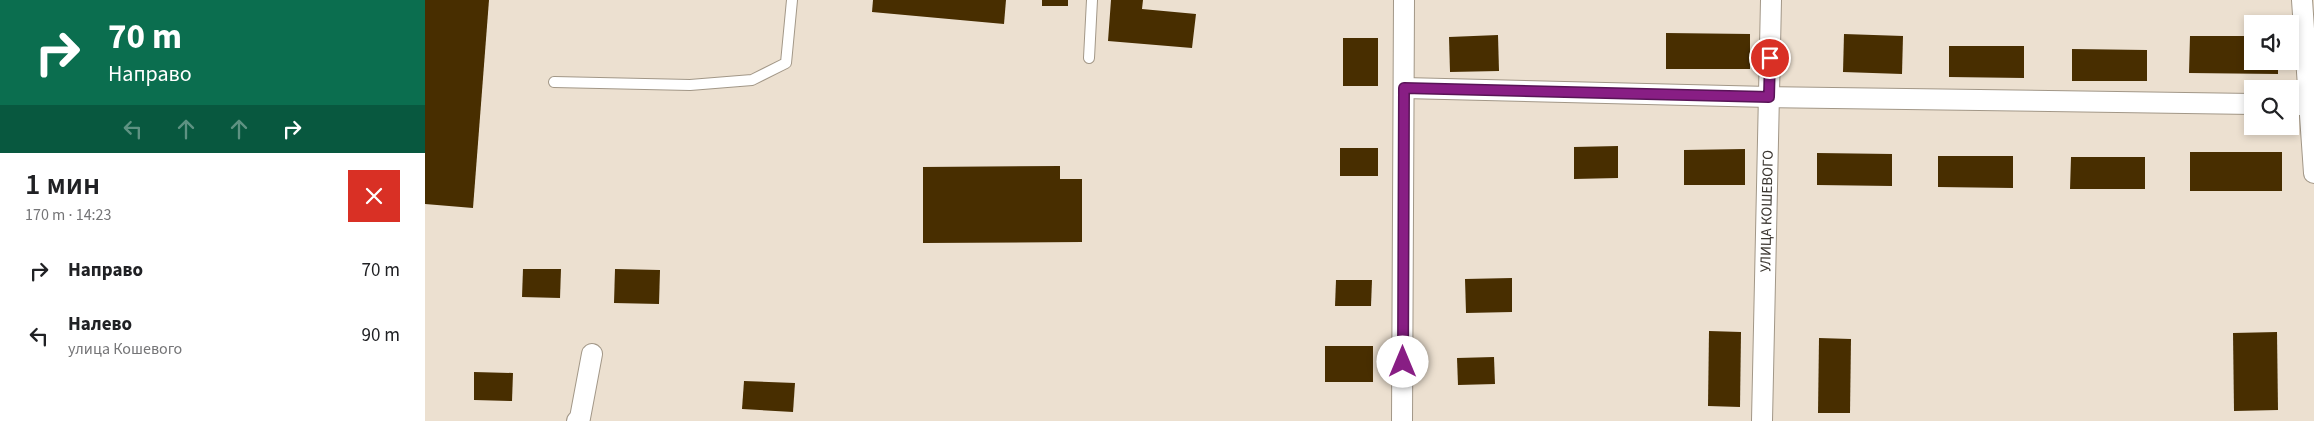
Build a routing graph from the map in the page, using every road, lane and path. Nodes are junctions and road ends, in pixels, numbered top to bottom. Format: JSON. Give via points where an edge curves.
{"nodes":[{"id":1,"x":792,"y":0,"type":"edge"},
{"id":2,"x":1093,"y":0,"type":"edge"},
{"id":3,"x":1404,"y":0,"type":"edge"},
{"id":4,"x":1771,"y":0,"type":"edge"},
{"id":5,"x":2302,"y":0,"type":"edge"},
{"id":6,"x":1089,"y":58,"type":"dead end"},
{"id":7,"x":554,"y":82,"type":"dead end"},
{"id":8,"x":1404,"y":88,"type":"junction"},
{"id":9,"x":1769,"y":97,"type":"junction"},
{"id":10,"x":2244,"y":104,"type":"edge"},
{"id":11,"x":2299,"y":104,"type":"edge"},
{"id":12,"x":2312,"y":105,"type":"edge"},
{"id":13,"x":2314,"y":173,"type":"edge"},
{"id":14,"x":592,"y":354,"type":"dead end"},
{"id":15,"x":577,"y":421,"type":"edge"},
{"id":16,"x":1403,"y":421,"type":"edge"},
{"id":17,"x":1762,"y":421,"type":"edge"}],
"edges":[{"from":1,"to":7,"type":"lane","via":[[786,63],[752,80],[690,85]]},
{"from":2,"to":6,"type":"lane"},
{"from":3,"to":8,"type":"street"},
{"from":4,"to":9,"type":"street","name":"УЛИЦА КОШЕВОГО"},
{"from":5,"to":12,"type":"street"},
{"from":8,"to":9,"type":"street"},
{"from":8,"to":16,"type":"street"},
{"from":9,"to":10,"type":"street"},
{"from":9,"to":17,"type":"street","name":"УЛИЦА КОШЕВОГО"},
{"from":11,"to":12,"type":"street"},
{"from":12,"to":13,"type":"street"},
{"from":14,"to":15,"type":"street"}]}
